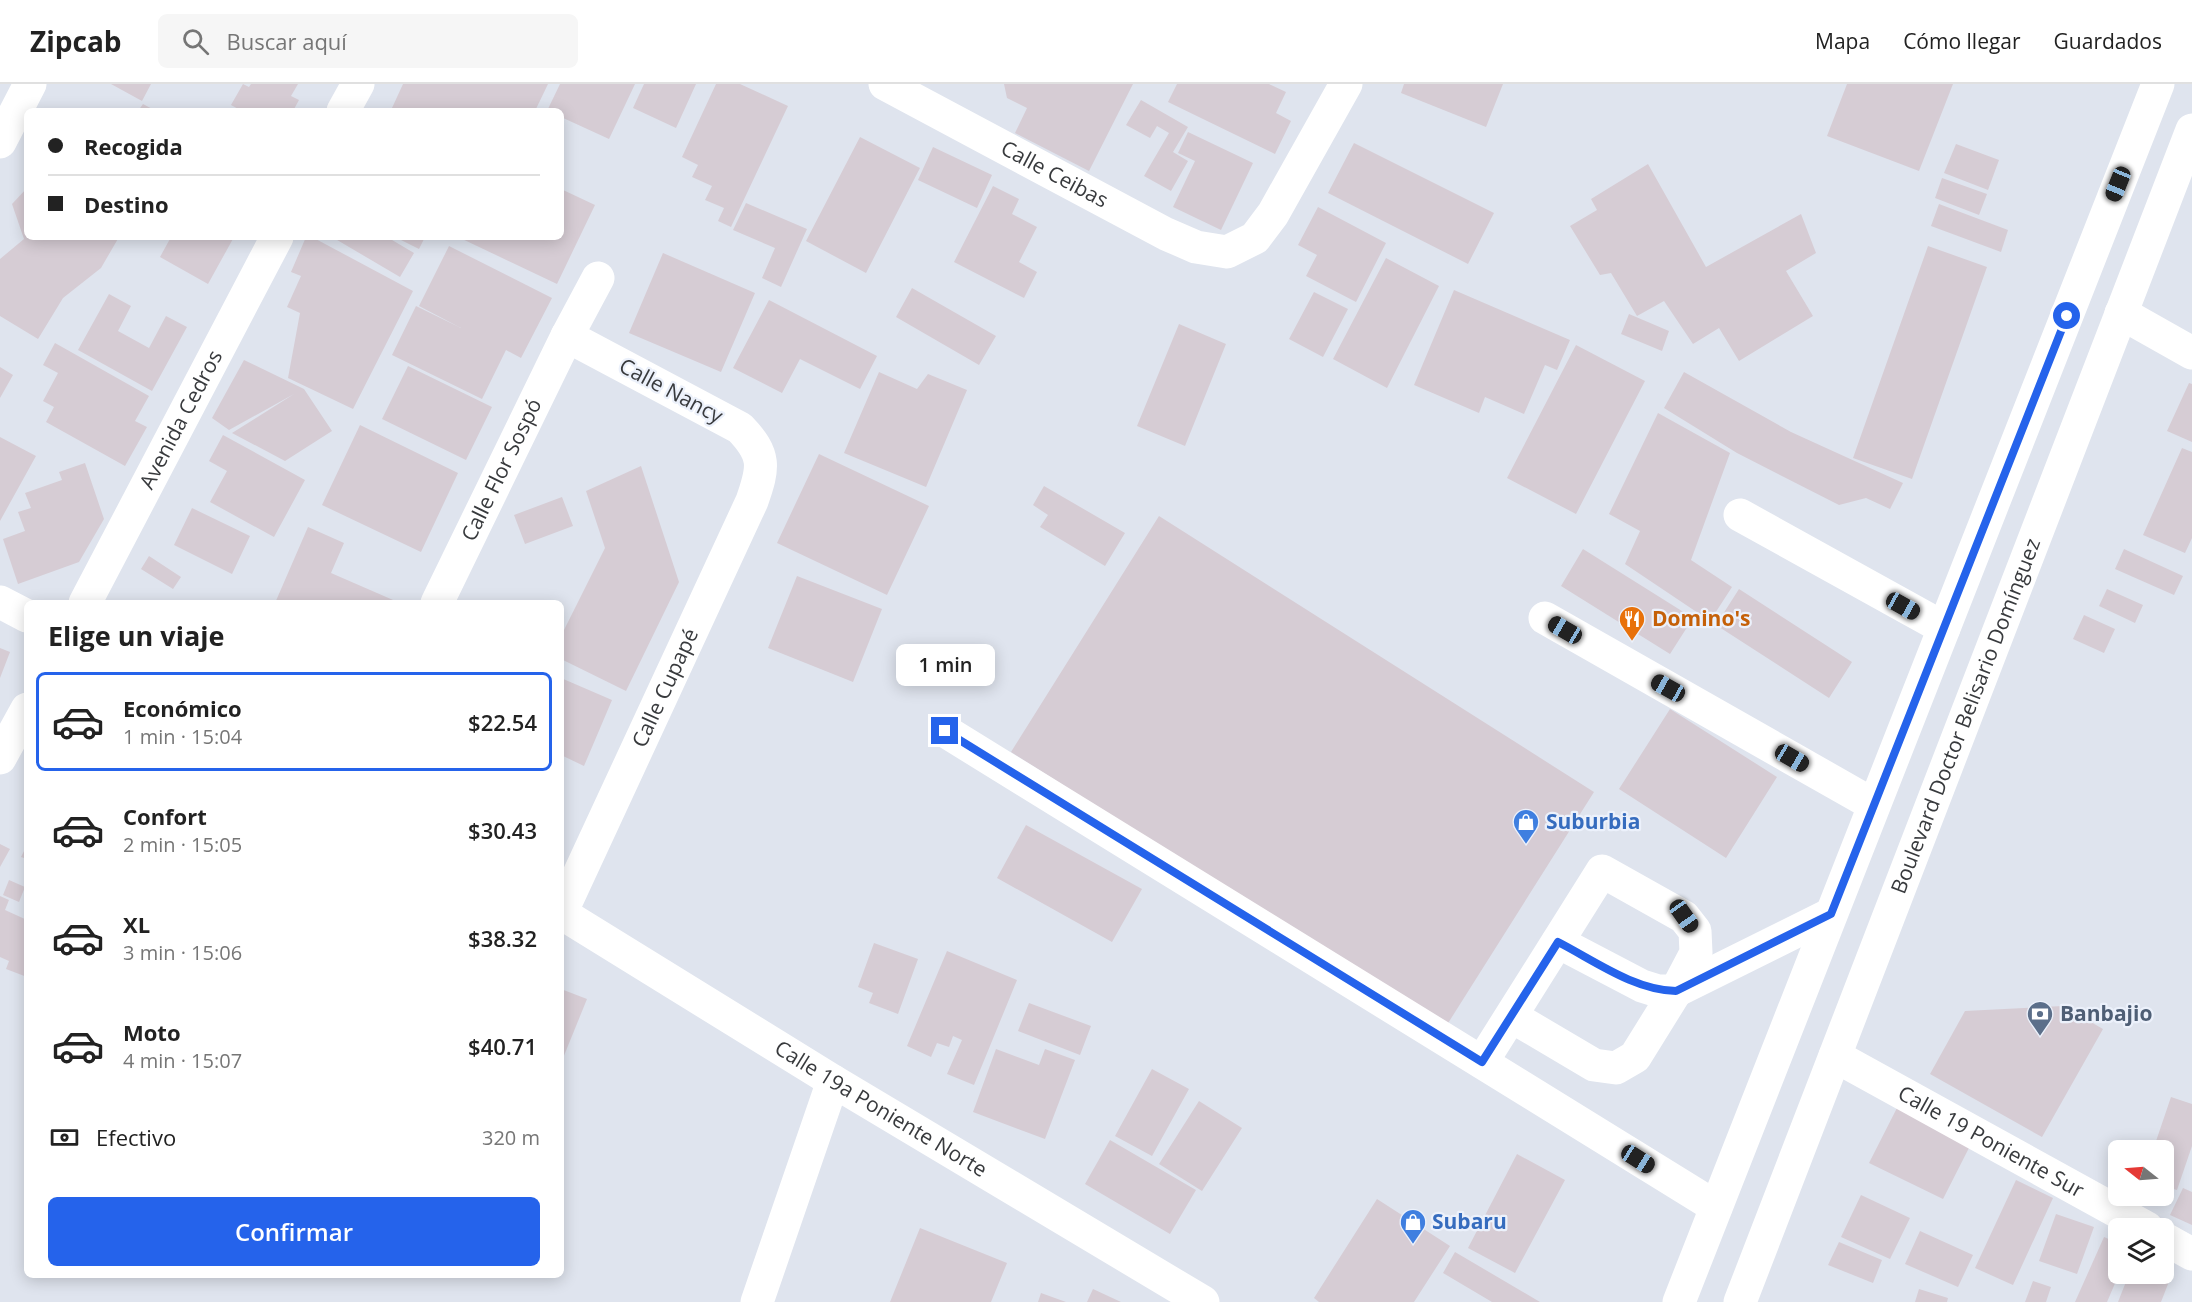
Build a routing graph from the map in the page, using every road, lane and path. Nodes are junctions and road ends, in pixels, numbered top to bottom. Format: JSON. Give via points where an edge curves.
{"nodes":[{"id":1,"x":30,"y":84,"type":"edge"},
{"id":2,"x":358,"y":84,"type":"edge"},
{"id":3,"x":885,"y":84,"type":"edge"},
{"id":4,"x":1346,"y":84,"type":"edge"},
{"id":5,"x":2158,"y":84,"type":"edge"},
{"id":6,"x":346,"y":108,"type":"edge"},
{"id":7,"x":2192,"y":130,"type":"edge"},
{"id":8,"x":0,"y":142,"type":"edge"},
{"id":9,"x":275,"y":240,"type":"edge"},
{"id":10,"x":598,"y":278,"type":"dead end"},
{"id":11,"x":2121,"y":313,"type":"junction"},
{"id":12,"x":567,"y":336,"type":"junction"},
{"id":13,"x":2192,"y":352,"type":"edge"},
{"id":14,"x":761,"y":462,"type":"joint"},
{"id":15,"x":1740,"y":515,"type":"dead end"},
{"id":16,"x":87,"y":600,"type":"edge"},
{"id":17,"x":438,"y":600,"type":"edge"},
{"id":18,"x":0,"y":602,"type":"edge"},
{"id":19,"x":24,"y":614,"type":"edge"},
{"id":20,"x":1545,"y":618,"type":"dead end"},
{"id":21,"x":1944,"y":628,"type":"junction"},
{"id":22,"x":24,"y":714,"type":"edge"},
{"id":23,"x":945,"y":731,"type":"dead end"},
{"id":24,"x":0,"y":758,"type":"edge"},
{"id":25,"x":1874,"y":804,"type":"junction"},
{"id":26,"x":564,"y":907,"type":"edge"},
{"id":27,"x":1831,"y":914,"type":"junction"},
{"id":28,"x":564,"y":915,"type":"edge"},
{"id":29,"x":1558,"y":942,"type":"junction"},
{"id":30,"x":1676,"y":991,"type":"junction"},
{"id":31,"x":1511,"y":1017,"type":"junction"},
{"id":32,"x":1835,"y":1056,"type":"junction"},
{"id":33,"x":1482,"y":1062,"type":"junction"},
{"id":34,"x":834,"y":1081,"type":"junction"},
{"id":35,"x":1716,"y":1207,"type":"junction"},
{"id":36,"x":2129,"y":1218,"type":"edge"},
{"id":37,"x":2174,"y":1244,"type":"edge"},
{"id":38,"x":2192,"y":1254,"type":"edge"},
{"id":39,"x":757,"y":1302,"type":"edge"},
{"id":40,"x":1203,"y":1302,"type":"edge"},
{"id":41,"x":1679,"y":1302,"type":"edge"},
{"id":42,"x":1740,"y":1302,"type":"edge"}],
"edges":[{"from":1,"to":8,"type":"street"},
{"from":2,"to":6,"type":"street"},
{"from":3,"to":4,"type":"street","name":"Calle Ceibas","via":[[1166,234],[1196,247],[1227,252],[1255,238],[1273,214]]},
{"from":5,"to":21,"type":"street"},
{"from":7,"to":11,"type":"street","name":"Boulevard Doctor Belisario Domínguez"},
{"from":9,"to":16,"type":"street","name":"Avenida Cedros"},
{"from":10,"to":12,"type":"street","name":"Calle Flor Sospó"},
{"from":11,"to":13,"type":"street"},
{"from":11,"to":32,"type":"street","name":"Boulevard Doctor Belisario Domínguez"},
{"from":12,"to":14,"type":"street","name":"Calle Nancy","via":[[740,428],[755,443]]},
{"from":12,"to":17,"type":"street","name":"Calle Flor Sospó"},
{"from":14,"to":26,"type":"street","name":"Calle Cupapé","via":[[752,501]]},
{"from":15,"to":21,"type":"street"},
{"from":18,"to":19,"type":"street"},
{"from":20,"to":25,"type":"street"},
{"from":21,"to":25,"type":"street"},
{"from":22,"to":24,"type":"street"},
{"from":23,"to":33,"type":"street"},
{"from":25,"to":27,"type":"street"},
{"from":27,"to":30,"type":"street"},
{"from":27,"to":35,"type":"street"},
{"from":28,"to":34,"type":"street","name":"Calle 19a Poniente Norte"},
{"from":29,"to":30,"type":"street","via":[[1642,986]]},
{"from":29,"to":30,"type":"street","via":[[1602,871],[1684,916],[1695,931],[1696,953]]},
{"from":29,"to":31,"type":"street"},
{"from":30,"to":31,"type":"street","via":[[1635,1057],[1616,1068],[1594,1065]]},
{"from":31,"to":33,"type":"street"},
{"from":32,"to":36,"type":"street","name":"Calle 19 Poniente Sur"},
{"from":32,"to":42,"type":"street","name":"Boulevard Doctor Belisario Domínguez"},
{"from":33,"to":35,"type":"street"},
{"from":34,"to":39,"type":"street"},
{"from":34,"to":40,"type":"street","name":"Calle 19a Poniente Norte"},
{"from":35,"to":41,"type":"street"},
{"from":37,"to":38,"type":"street"}]}
